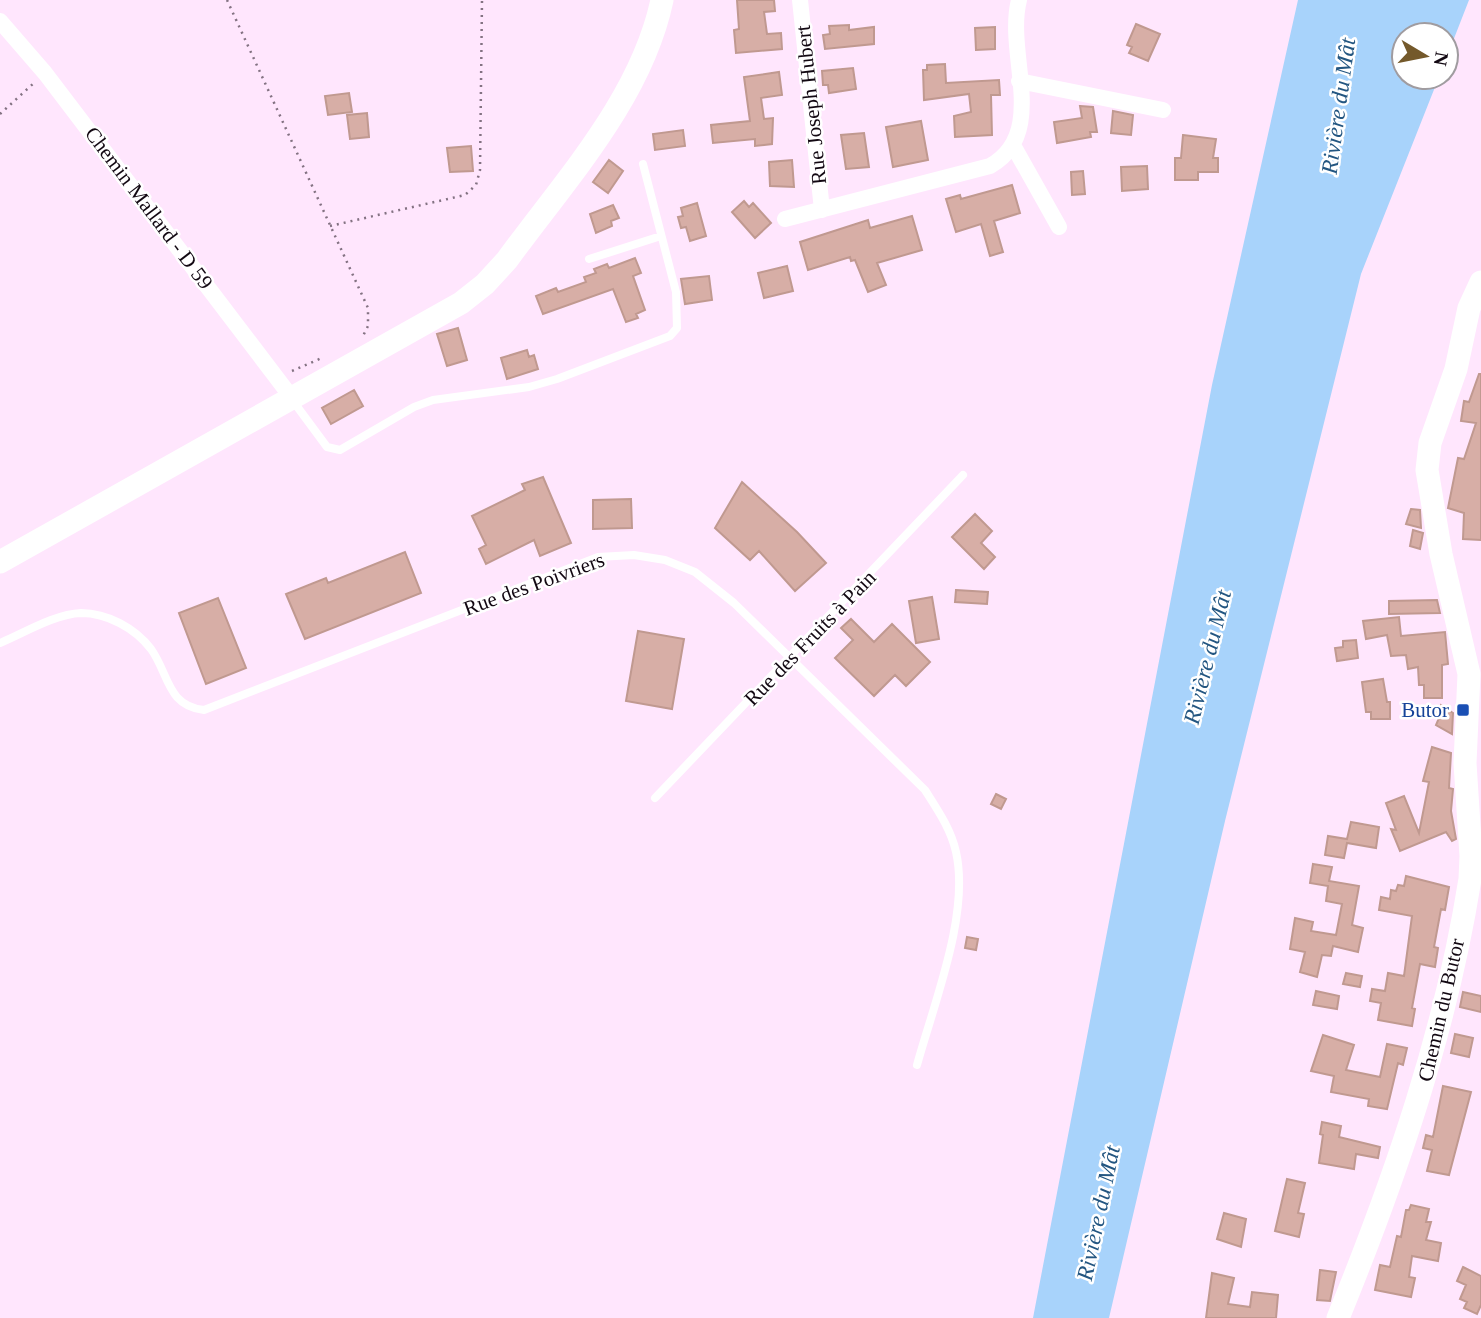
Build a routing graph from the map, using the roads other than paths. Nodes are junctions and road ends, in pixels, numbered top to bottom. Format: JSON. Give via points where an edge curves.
{"nodes":[{"id":1,"x":662,"y":0,"type":"edge"},
{"id":2,"x":800,"y":0,"type":"edge"},
{"id":3,"x":1019,"y":0,"type":"edge"},
{"id":4,"x":0,"y":21,"type":"edge"},
{"id":5,"x":1019,"y":82,"type":"junction"},
{"id":6,"x":1163,"y":110,"type":"dead end"},
{"id":7,"x":1014,"y":147,"type":"junction"},
{"id":8,"x":643,"y":164,"type":"dead end"},
{"id":9,"x":822,"y":211,"type":"junction"},
{"id":10,"x":785,"y":219,"type":"dead end"},
{"id":11,"x":1059,"y":227,"type":"dead end"},
{"id":12,"x":661,"y":236,"type":"junction"},
{"id":13,"x":589,"y":259,"type":"dead end"},
{"id":14,"x":1481,"y":282,"type":"edge"},
{"id":15,"x":292,"y":398,"type":"junction"},
{"id":16,"x":963,"y":475,"type":"dead end"},
{"id":17,"x":0,"y":562,"type":"edge"},
{"id":18,"x":0,"y":643,"type":"edge"},
{"id":19,"x":790,"y":660,"type":"junction"},
{"id":20,"x":655,"y":798,"type":"dead end"},
{"id":21,"x":917,"y":1065,"type":"dead end"},
{"id":22,"x":1338,"y":1318,"type":"edge"}],
"edges":[{"from":1,"to":15,"type":"street","via":[[649,48],[630,87],[485,284],[461,303]]},
{"from":2,"to":9,"type":"street","name":"Rue Joseph Hubert"},
{"from":3,"to":5,"type":"street","via":[[1015,31]]},
{"from":4,"to":15,"type":"street","name":"Chemin Mallard - D 59","via":[[45,73]]},
{"from":5,"to":6,"type":"street"},
{"from":5,"to":7,"type":"street","via":[[1022,118]]},
{"from":7,"to":9,"type":"street","via":[[990,166]]},
{"from":7,"to":11,"type":"street"},
{"from":8,"to":12,"type":"lane"},
{"from":9,"to":10,"type":"street"},
{"from":12,"to":13,"type":"lane"},
{"from":12,"to":15,"type":"lane","via":[[677,292],[677,328],[670,336],[529,387],[414,407],[340,450],[327,447]]},
{"from":14,"to":22,"type":"street","name":"Chemin du Butor","via":[[1469,308],[1460,357],[1430,443],[1427,470],[1469,674],[1465,762],[1469,879],[1426,1080]]},
{"from":15,"to":17,"type":"street"},
{"from":16,"to":19,"type":"lane","name":"Rue des Fruits à Pain"},
{"from":18,"to":19,"type":"lane","name":"Rue des Poivriers","via":[[80,613],[113,619],[151,650],[172,694],[182,703],[204,710],[598,557],[634,555],[665,560],[695,572],[734,603]]},
{"from":19,"to":20,"type":"lane","name":"Rue des Fruits à Pain"},
{"from":19,"to":21,"type":"lane","name":"Rue des Poivriers","via":[[925,790],[956,850],[958,914]]}]}
